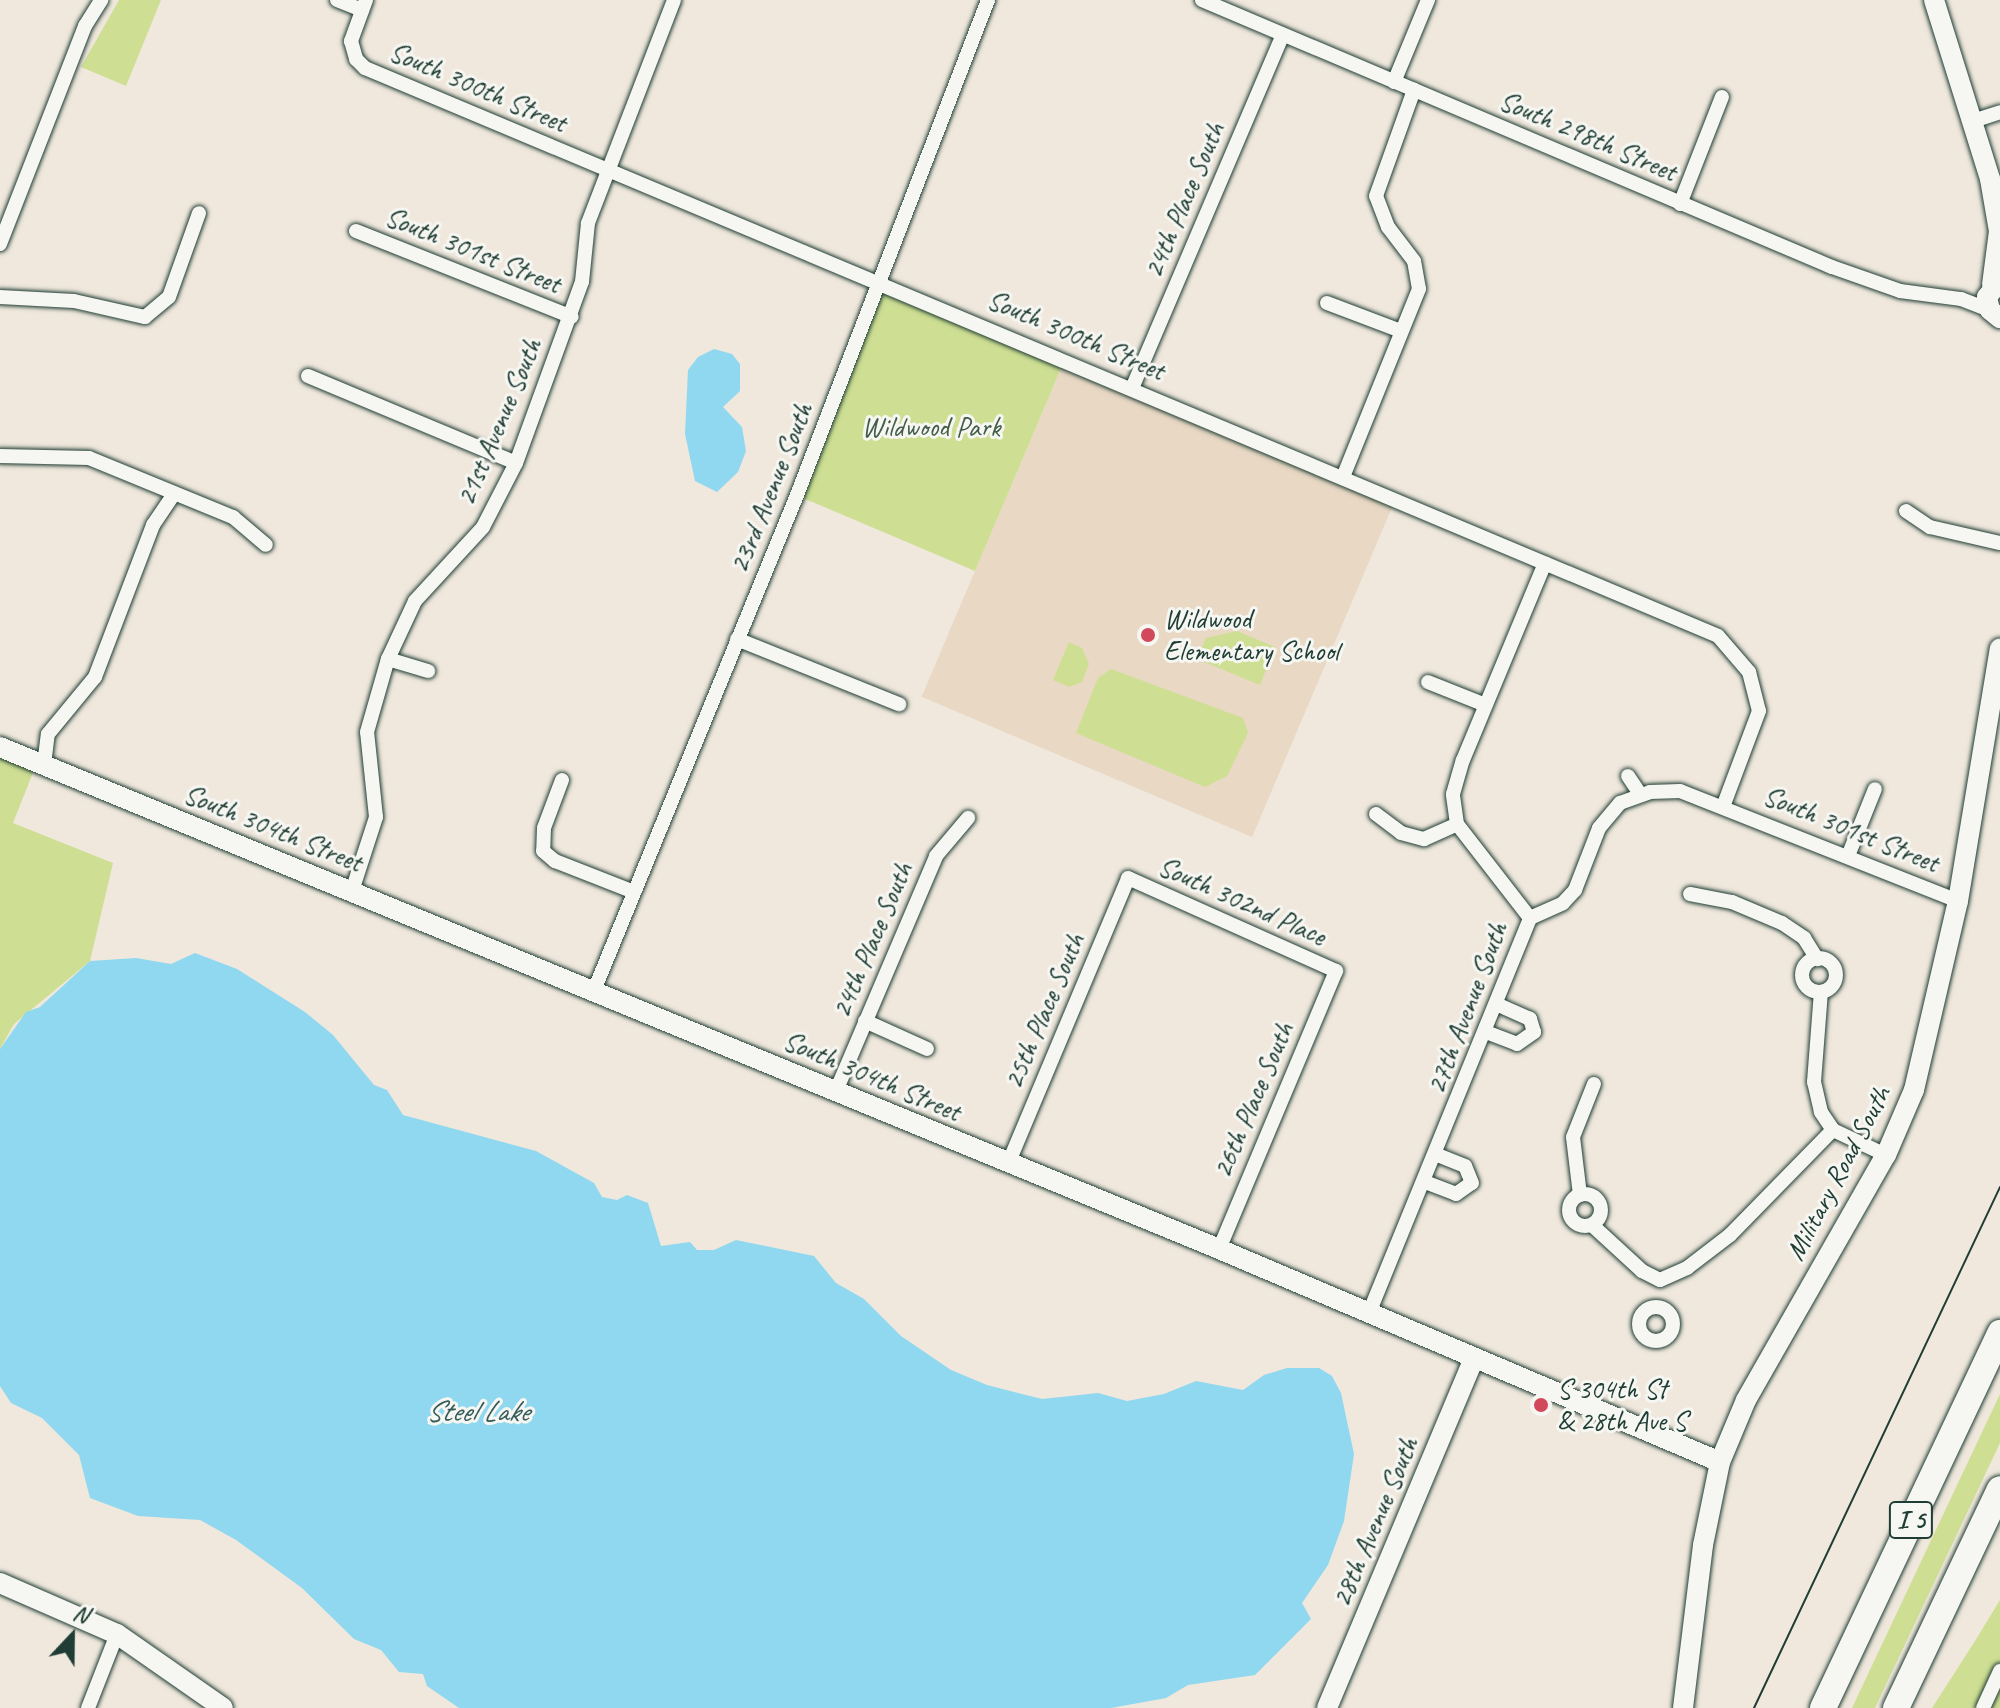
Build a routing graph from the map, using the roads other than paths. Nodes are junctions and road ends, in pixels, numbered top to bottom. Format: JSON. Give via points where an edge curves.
{"nodes":[{"id":1,"x":101,"y":0,"type":"edge"},
{"id":2,"x":337,"y":0,"type":"edge"},
{"id":3,"x":674,"y":0,"type":"edge"},
{"id":4,"x":988,"y":0,"type":"edge"},
{"id":5,"x":1203,"y":0,"type":"edge"},
{"id":6,"x":1428,"y":0,"type":"edge"},
{"id":7,"x":1934,"y":0,"type":"edge"},
{"id":8,"x":364,"y":5,"type":"edge"},
{"id":9,"x":1283,"y":35,"type":"junction"},
{"id":10,"x":1394,"y":82,"type":"junction"},
{"id":11,"x":1414,"y":90,"type":"junction"},
{"id":12,"x":1722,"y":97,"type":"dead end"},
{"id":13,"x":2000,"y":112,"type":"edge"},
{"id":14,"x":1973,"y":121,"type":"junction"},
{"id":15,"x":609,"y":171,"type":"junction"},
{"id":16,"x":1680,"y":204,"type":"junction"},
{"id":17,"x":199,"y":213,"type":"dead end"},
{"id":18,"x":356,"y":231,"type":"dead end"},
{"id":19,"x":2000,"y":232,"type":"edge"},
{"id":20,"x":0,"y":244,"type":"edge"},
{"id":21,"x":883,"y":281,"type":"junction"},
{"id":22,"x":0,"y":297,"type":"edge"},
{"id":23,"x":1327,"y":303,"type":"dead end"},
{"id":24,"x":1995,"y":304,"type":"edge"},
{"id":25,"x":572,"y":317,"type":"junction"},
{"id":26,"x":1401,"y":331,"type":"junction"},
{"id":27,"x":308,"y":376,"type":"dead end"},
{"id":28,"x":1133,"y":386,"type":"junction"},
{"id":29,"x":0,"y":456,"type":"edge"},
{"id":30,"x":516,"y":463,"type":"junction"},
{"id":31,"x":1343,"y":477,"type":"junction"},
{"id":32,"x":174,"y":494,"type":"junction"},
{"id":33,"x":1906,"y":511,"type":"dead end"},
{"id":34,"x":2000,"y":543,"type":"edge"},
{"id":35,"x":266,"y":545,"type":"dead end"},
{"id":36,"x":1545,"y":563,"type":"junction"},
{"id":37,"x":737,"y":639,"type":"junction"},
{"id":38,"x":2000,"y":648,"type":"edge"},
{"id":39,"x":388,"y":659,"type":"junction"},
{"id":40,"x":428,"y":671,"type":"dead end"},
{"id":41,"x":1428,"y":682,"type":"dead end"},
{"id":42,"x":899,"y":704,"type":"dead end"},
{"id":43,"x":1483,"y":704,"type":"junction"},
{"id":44,"x":0,"y":747,"type":"edge"},
{"id":45,"x":44,"y":765,"type":"junction"},
{"id":46,"x":1628,"y":776,"type":"dead end"},
{"id":47,"x":562,"y":780,"type":"dead end"},
{"id":48,"x":1875,"y":789,"type":"dead end"},
{"id":49,"x":1640,"y":794,"type":"junction"},
{"id":50,"x":1724,"y":804,"type":"junction"},
{"id":51,"x":1376,"y":814,"type":"dead end"},
{"id":52,"x":968,"y":818,"type":"dead end"},
{"id":53,"x":1457,"y":824,"type":"junction"},
{"id":54,"x":1848,"y":856,"type":"junction"},
{"id":55,"x":1128,"y":878,"type":"joint"},
{"id":56,"x":352,"y":891,"type":"junction"},
{"id":57,"x":634,"y":892,"type":"junction"},
{"id":58,"x":1690,"y":894,"type":"dead end"},
{"id":59,"x":1958,"y":901,"type":"junction"},
{"id":60,"x":1530,"y":918,"type":"junction"},
{"id":61,"x":1817,"y":959,"type":"junction"},
{"id":62,"x":1336,"y":971,"type":"joint"},
{"id":63,"x":1821,"y":992,"type":"junction"},
{"id":64,"x":593,"y":993,"type":"junction"},
{"id":65,"x":1497,"y":1004,"type":"junction"},
{"id":66,"x":865,"y":1021,"type":"junction"},
{"id":67,"x":1486,"y":1032,"type":"junction"},
{"id":68,"x":927,"y":1049,"type":"dead end"},
{"id":69,"x":1594,"y":1084,"type":"dead end"},
{"id":70,"x":836,"y":1091,"type":"junction"},
{"id":71,"x":1833,"y":1130,"type":"junction"},
{"id":72,"x":1436,"y":1154,"type":"junction"},
{"id":73,"x":1886,"y":1155,"type":"junction"},
{"id":74,"x":1008,"y":1164,"type":"junction"},
{"id":75,"x":1425,"y":1182,"type":"junction"},
{"id":76,"x":1580,"y":1195,"type":"junction"},
{"id":77,"x":1592,"y":1225,"type":"junction"},
{"id":78,"x":1219,"y":1249,"type":"junction"},
{"id":79,"x":1660,"y":1280,"type":"junction"},
{"id":80,"x":1658,"y":1307,"type":"dead end"},
{"id":81,"x":1369,"y":1313,"type":"junction"},
{"id":82,"x":2000,"y":1333,"type":"edge"},
{"id":83,"x":1474,"y":1358,"type":"junction"},
{"id":84,"x":1720,"y":1462,"type":"junction"},
{"id":85,"x":2000,"y":1489,"type":"edge"},
{"id":86,"x":0,"y":1583,"type":"edge"},
{"id":87,"x":117,"y":1634,"type":"junction"},
{"id":88,"x":2000,"y":1671,"type":"edge"},
{"id":89,"x":88,"y":1708,"type":"edge"},
{"id":90,"x":223,"y":1708,"type":"edge"},
{"id":91,"x":1327,"y":1708,"type":"edge"},
{"id":92,"x":1683,"y":1708,"type":"edge"},
{"id":93,"x":1823,"y":1708,"type":"edge"},
{"id":94,"x":1896,"y":1708,"type":"edge"},
{"id":95,"x":1983,"y":1708,"type":"edge"}],
"edges":[{"from":1,"to":20,"type":"street","via":[[79,40]]},
{"from":2,"to":8,"type":"street"},
{"from":3,"to":15,"type":"street","name":"21st Avenue South"},
{"from":4,"to":21,"type":"street","name":"23rd Avenue South"},
{"from":5,"to":9,"type":"street","name":"South 298th Street"},
{"from":6,"to":10,"type":"street"},
{"from":7,"to":14,"type":"street"},
{"from":8,"to":15,"type":"street","name":"South 300th Street","via":[[352,52],[365,68]]},
{"from":9,"to":10,"type":"street","name":"South 298th Street"},
{"from":9,"to":28,"type":"street","name":"24th Place South"},
{"from":10,"to":11,"type":"street","name":"South 298th Street"},
{"from":11,"to":16,"type":"street","name":"South 298th Street"},
{"from":11,"to":26,"type":"street","via":[[1376,191],[1388,227],[1414,261],[1419,289]]},
{"from":12,"to":16,"type":"street"},
{"from":13,"to":14,"type":"street"},
{"from":14,"to":19,"type":"street"},
{"from":15,"to":21,"type":"street","name":"South 300th Street"},
{"from":15,"to":25,"type":"street","name":"21st Avenue South","via":[[588,223]]},
{"from":16,"to":24,"type":"street","name":"South 298th Street","via":[[1875,283]]},
{"from":17,"to":22,"type":"street","via":[[169,297],[145,317],[74,301]]},
{"from":18,"to":25,"type":"street","name":"South 301st Street"},
{"from":19,"to":24,"type":"street"},
{"from":21,"to":28,"type":"street","name":"South 300th Street"},
{"from":21,"to":37,"type":"street","name":"23rd Avenue South"},
{"from":23,"to":26,"type":"street"},
{"from":25,"to":30,"type":"street","name":"21st Avenue South"},
{"from":26,"to":31,"type":"street"},
{"from":27,"to":30,"type":"street"},
{"from":28,"to":31,"type":"street","name":"South 300th Street"},
{"from":29,"to":32,"type":"street","via":[[89,458]]},
{"from":30,"to":39,"type":"street","name":"21st Avenue South","via":[[483,527],[415,601]]},
{"from":31,"to":36,"type":"street","name":"South 300th Street"},
{"from":32,"to":35,"type":"street","via":[[233,517]]},
{"from":32,"to":45,"type":"street","via":[[162,504],[95,677],[48,734]]},
{"from":33,"to":34,"type":"street","via":[[1930,527]]},
{"from":36,"to":43,"type":"street"},
{"from":36,"to":50,"type":"street","name":"South 300th Street","via":[[1718,636],[1741,658],[1758,695],[1757,729]]},
{"from":37,"to":42,"type":"street"},
{"from":37,"to":57,"type":"street","name":"23rd Avenue South"},
{"from":38,"to":59,"type":"street","name":"Military Road South"},
{"from":39,"to":40,"type":"street"},
{"from":39,"to":56,"type":"street","name":"21st Avenue South","via":[[367,732],[376,817]]},
{"from":41,"to":43,"type":"street"},
{"from":43,"to":53,"type":"street","via":[[1454,787]]},
{"from":44,"to":45,"type":"street","name":"South 304th Street"},
{"from":45,"to":56,"type":"street","name":"South 304th Street"},
{"from":46,"to":49,"type":"street"},
{"from":47,"to":57,"type":"street","via":[[544,828],[543,851],[555,861]]},
{"from":48,"to":54,"type":"street"},
{"from":49,"to":50,"type":"street","via":[[1680,791]]},
{"from":49,"to":60,"type":"street","name":"27th Avenue South","via":[[1620,803],[1599,828],[1575,890],[1563,903]]},
{"from":50,"to":54,"type":"street","name":"South 301st Street"},
{"from":51,"to":53,"type":"street","via":[[1401,833],[1424,839]]},
{"from":52,"to":66,"type":"street","name":"24th Place South","via":[[938,851]]},
{"from":53,"to":60,"type":"street"},
{"from":54,"to":59,"type":"street","name":"South 301st Street"},
{"from":55,"to":62,"type":"street","name":"South 302nd Place"},
{"from":55,"to":74,"type":"street","name":"25th Place South"},
{"from":56,"to":64,"type":"street","name":"South 304th Street"},
{"from":57,"to":64,"type":"street","name":"23rd Avenue South"},
{"from":58,"to":61,"type":"street","via":[[1721,899],[1782,923],[1804,938]]},
{"from":59,"to":73,"type":"street","name":"Military Road South","via":[[1926,1049]]},
{"from":60,"to":65,"type":"street","name":"27th Avenue South"},
{"from":61,"to":63,"type":"street","via":[[1828,961],[1836,976]]},
{"from":61,"to":63,"type":"street","via":[[1808,963],[1802,977],[1811,990]]},
{"from":62,"to":78,"type":"street","name":"26th Place South"},
{"from":63,"to":71,"type":"street","via":[[1814,1082],[1821,1112]]},
{"from":64,"to":70,"type":"street","name":"South 304th Street"},
{"from":65,"to":67,"type":"street","name":"27th Avenue South"},
{"from":65,"to":67,"type":"street","via":[[1530,1019],[1534,1032],[1517,1044]]},
{"from":66,"to":68,"type":"street"},
{"from":66,"to":70,"type":"street","name":"24th Place South"},
{"from":67,"to":72,"type":"street","name":"27th Avenue South"},
{"from":69,"to":76,"type":"street","via":[[1573,1137]]},
{"from":70,"to":74,"type":"street","name":"South 304th Street"},
{"from":71,"to":73,"type":"street"},
{"from":71,"to":79,"type":"street","via":[[1730,1235],[1687,1268]]},
{"from":72,"to":75,"type":"street","name":"27th Avenue South"},
{"from":72,"to":75,"type":"street","via":[[1465,1166],[1472,1183],[1456,1194]]},
{"from":73,"to":84,"type":"street","name":"Military Road South","via":[[1746,1400]]},
{"from":74,"to":78,"type":"street","name":"South 304th Street"},
{"from":75,"to":81,"type":"street","name":"27th Avenue South"},
{"from":76,"to":77,"type":"street","via":[[1600,1203],[1601,1213]]},
{"from":76,"to":77,"type":"street","via":[[1571,1204],[1570,1215],[1576,1223]]},
{"from":77,"to":79,"type":"street","via":[[1642,1271]]},
{"from":78,"to":81,"type":"street","name":"South 304th Street"},
{"from":79,"to":80,"type":"street"},
{"from":81,"to":83,"type":"street","name":"South 304th Street"},
{"from":82,"to":93,"type":"highway","number":"I 5"},
{"from":83,"to":84,"type":"street","name":"South 304th Street"},
{"from":83,"to":91,"type":"street","name":"28th Avenue South"},
{"from":84,"to":92,"type":"street","name":"Military Road South","via":[[1701,1558]]},
{"from":85,"to":94,"type":"highway","number":"I 5"},
{"from":86,"to":87,"type":"street"},
{"from":87,"to":89,"type":"street"},
{"from":87,"to":90,"type":"street"},
{"from":88,"to":95,"type":"street"}]}
